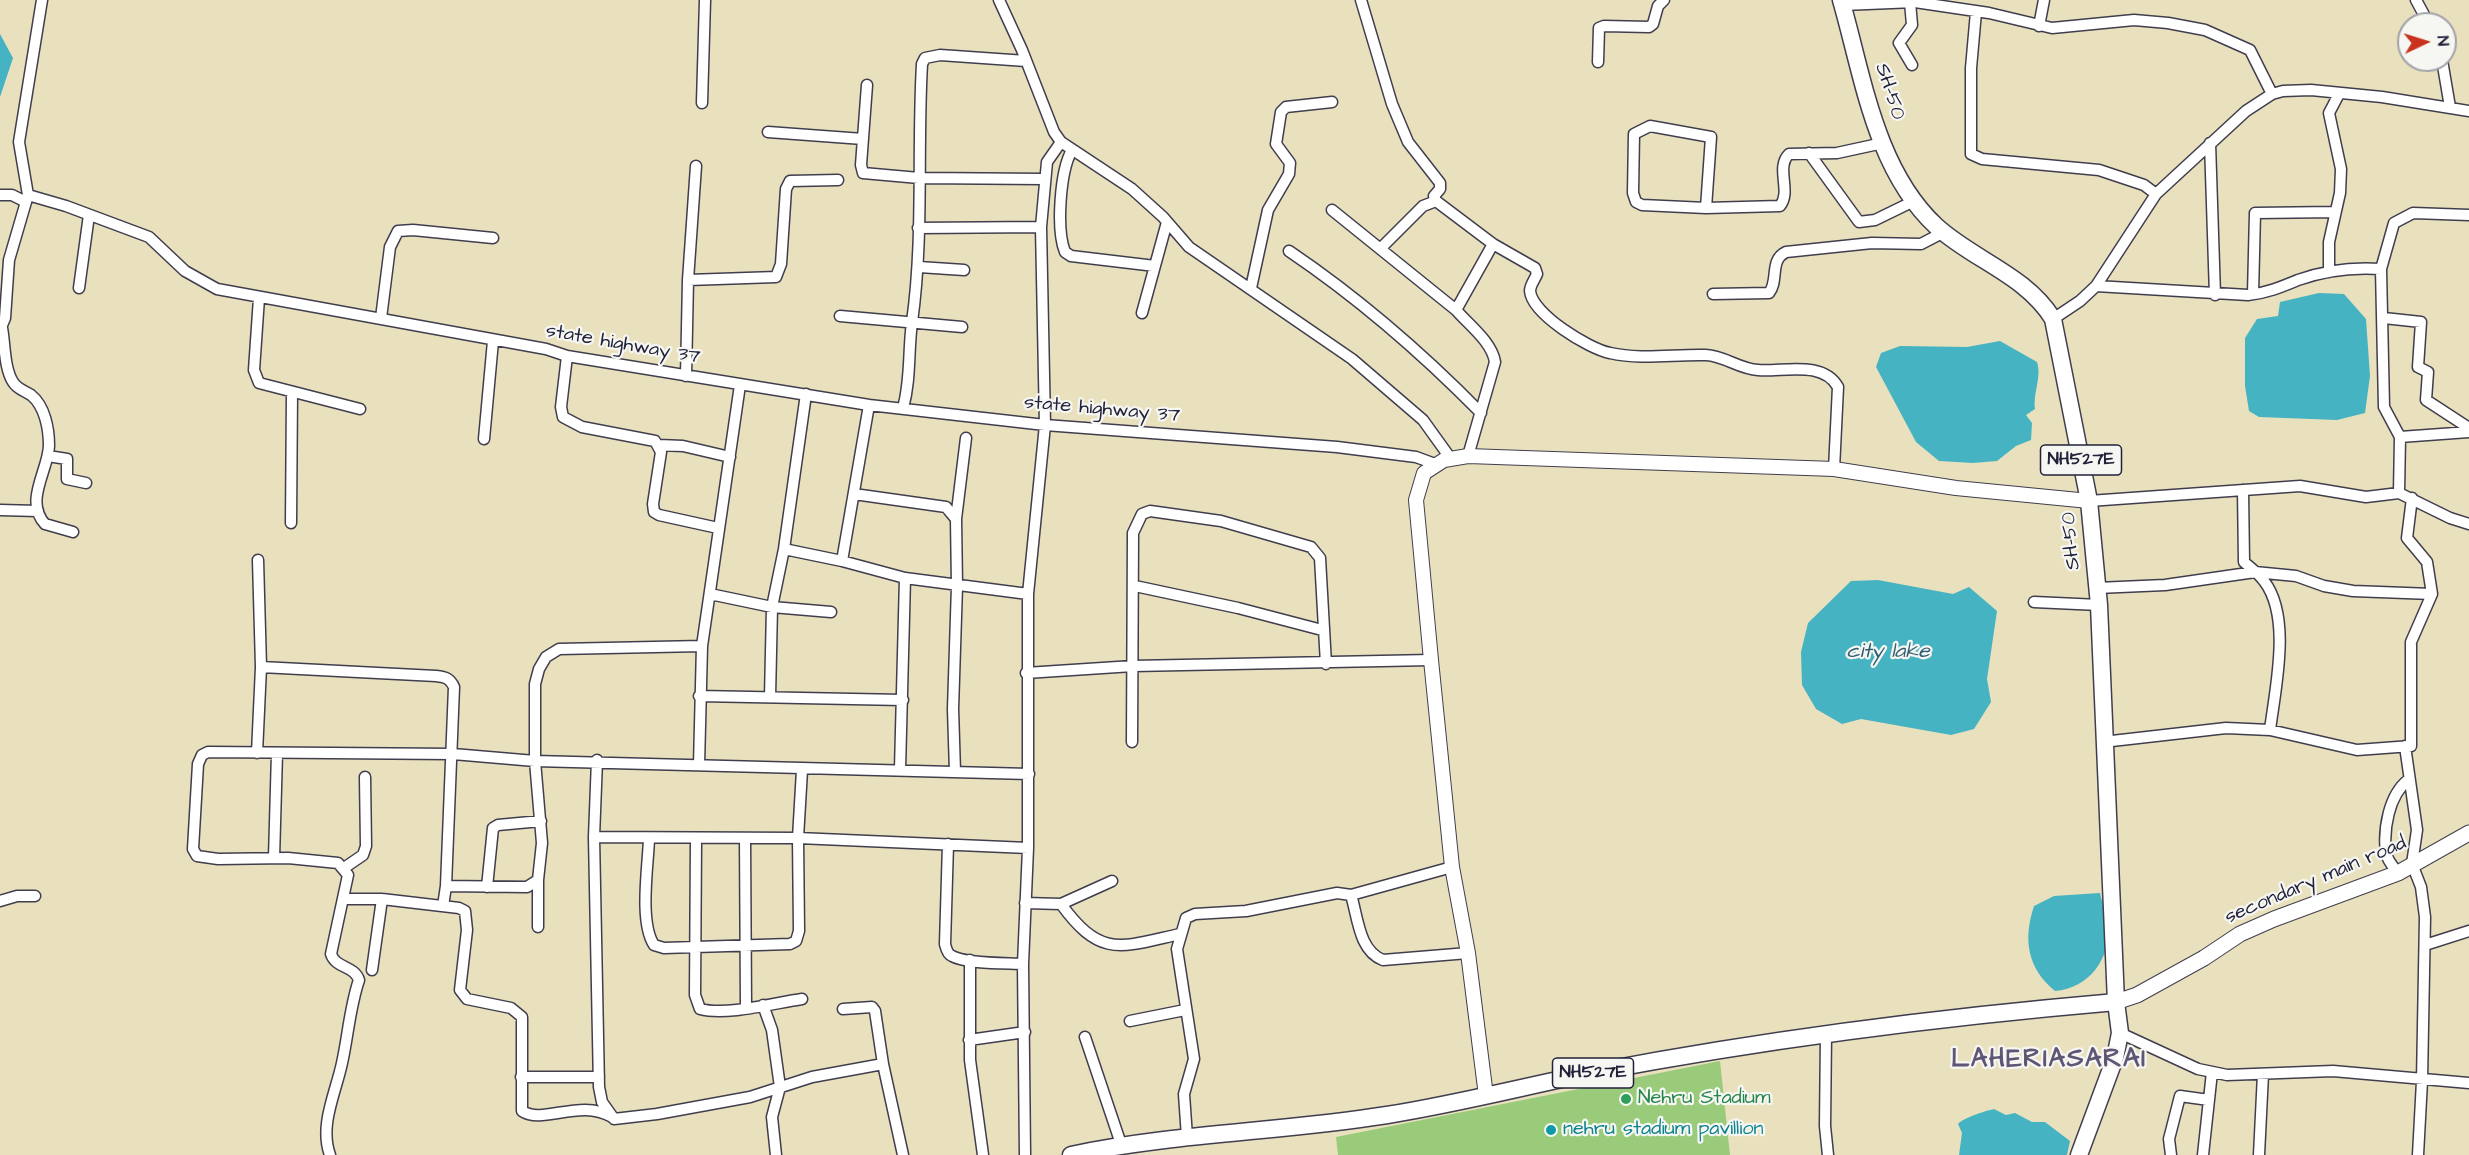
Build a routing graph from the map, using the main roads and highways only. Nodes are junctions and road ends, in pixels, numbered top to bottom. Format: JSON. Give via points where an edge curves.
{"nodes":[{"id":1,"x":1842,"y":3,"type":"edge"},
{"id":2,"x":2469,"y":833,"type":"edge"},
{"id":3,"x":2116,"y":1002,"type":"junction"},
{"id":4,"x":1071,"y":1155,"type":"edge"},
{"id":5,"x":2079,"y":1155,"type":"edge"}],
"edges":[{"from":1,"to":3,"type":"main road","name":"SH-50","number":"NH527E","via":[[1883,143],[1914,201],[1944,232],[2030,290],[2053,318],[2089,501],[2099,605]]},
{"from":2,"to":3,"type":"main road","name":"secondary main road","via":[[2398,873],[2240,934],[2137,995]]},
{"from":3,"to":4,"type":"main road","number":"NH527E","via":[[1972,1014],[1826,1034],[1596,1072],[1387,1115],[1186,1137]]},
{"from":3,"to":5,"type":"main road","name":"SH-50","via":[[2120,1033],[2112,1069]]}]}
